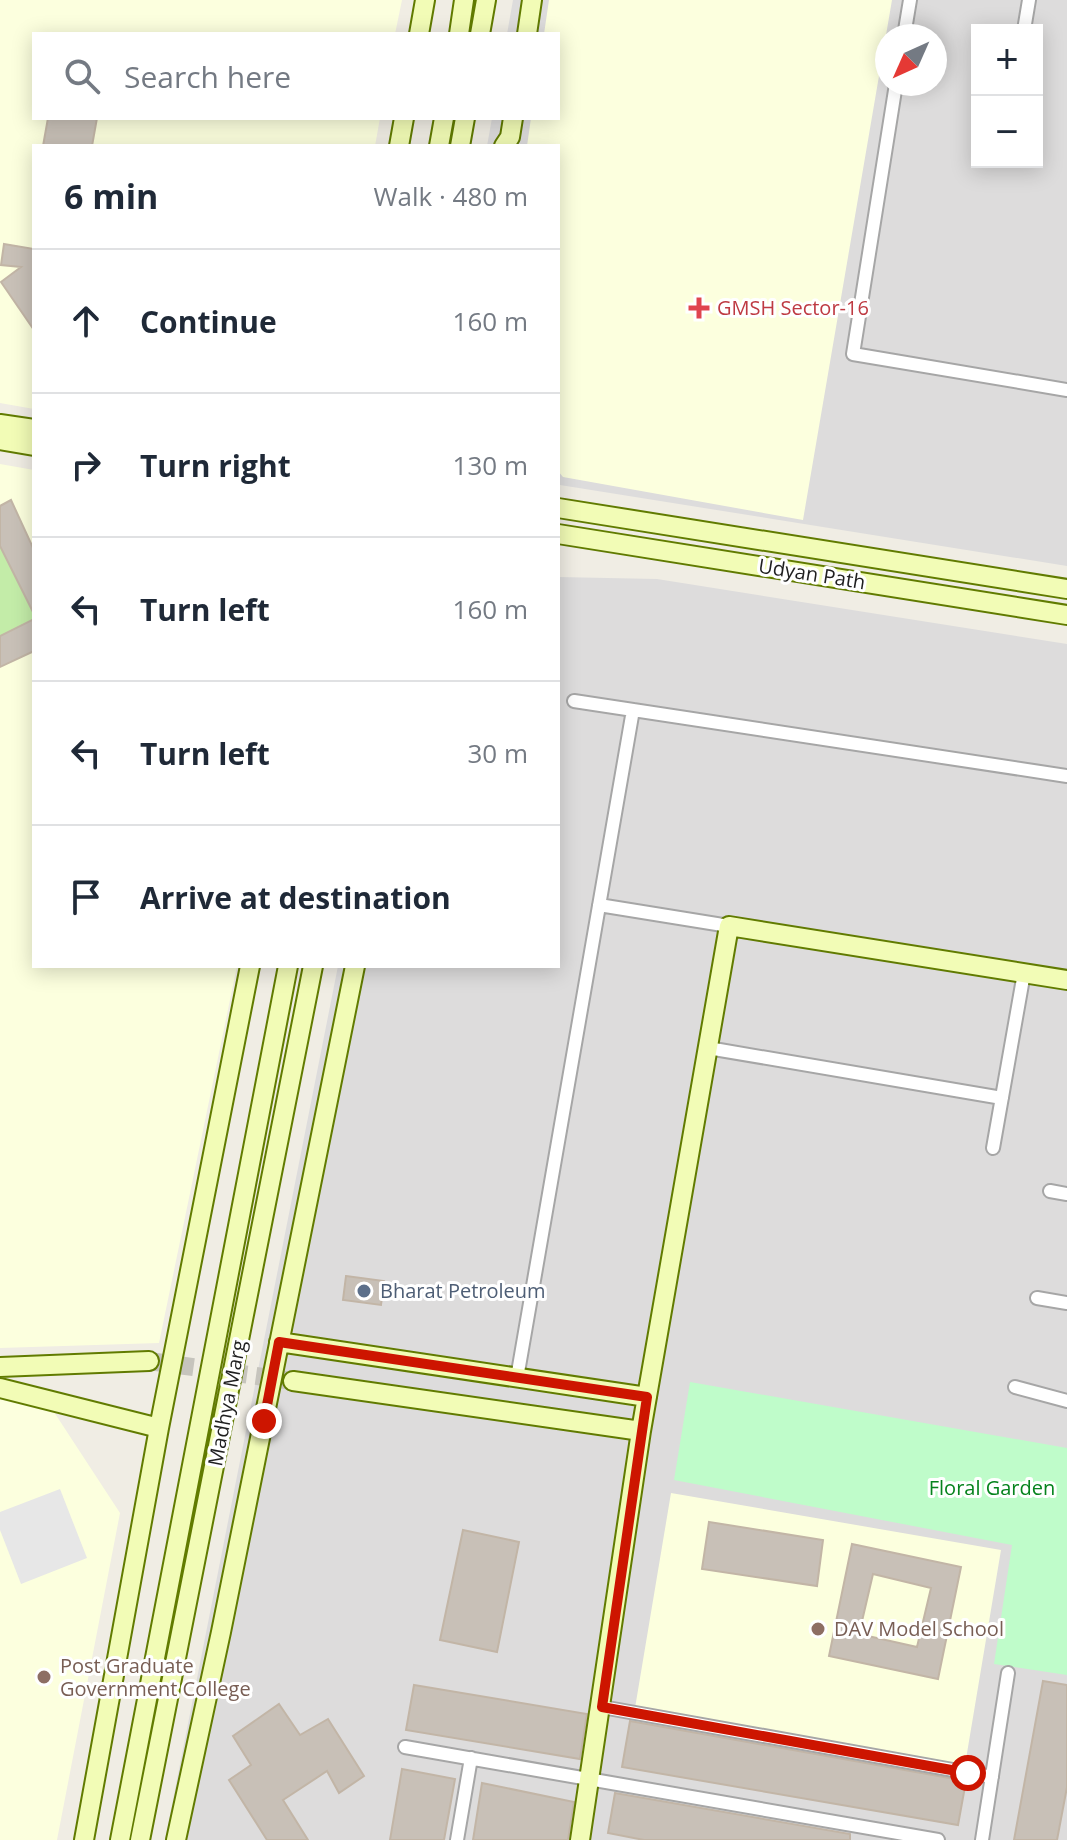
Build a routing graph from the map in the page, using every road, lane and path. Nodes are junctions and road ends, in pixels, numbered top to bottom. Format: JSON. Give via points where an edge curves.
{"nodes":[{"id":1,"x":425,"y":0,"type":"edge"},
{"id":2,"x":464,"y":0,"type":"edge"},
{"id":3,"x":486,"y":0,"type":"edge"},
{"id":4,"x":532,"y":0,"type":"edge"},
{"id":5,"x":910,"y":0,"type":"edge"},
{"id":6,"x":1029,"y":0,"type":"edge"},
{"id":7,"x":906,"y":24,"type":"edge"},
{"id":8,"x":1025,"y":24,"type":"edge"},
{"id":9,"x":419,"y":32,"type":"edge"},
{"id":10,"x":459,"y":32,"type":"edge"},
{"id":11,"x":480,"y":32,"type":"edge"},
{"id":12,"x":527,"y":32,"type":"edge"},
{"id":13,"x":894,"y":96,"type":"edge"},
{"id":14,"x":404,"y":120,"type":"edge"},
{"id":15,"x":444,"y":120,"type":"edge"},
{"id":16,"x":465,"y":120,"type":"edge"},
{"id":17,"x":513,"y":120,"type":"edge"},
{"id":18,"x":399,"y":144,"type":"edge"},
{"id":19,"x":439,"y":144,"type":"edge"},
{"id":20,"x":460,"y":144,"type":"edge"},
{"id":21,"x":505,"y":144,"type":"edge"},
{"id":22,"x":1067,"y":390,"type":"edge"},
{"id":23,"x":0,"y":424,"type":"edge"},
{"id":24,"x":32,"y":429,"type":"edge"},
{"id":25,"x":0,"y":440,"type":"edge"},
{"id":26,"x":32,"y":446,"type":"edge"},
{"id":27,"x":560,"y":508,"type":"edge"},
{"id":28,"x":560,"y":534,"type":"edge"},
{"id":29,"x":1067,"y":589,"type":"edge"},
{"id":30,"x":1067,"y":615,"type":"edge"},
{"id":31,"x":574,"y":701,"type":"dead end"},
{"id":32,"x":633,"y":710,"type":"junction"},
{"id":33,"x":1067,"y":776,"type":"edge"},
{"id":34,"x":599,"y":905,"type":"junction"},
{"id":35,"x":729,"y":926,"type":"junction"},
{"id":36,"x":250,"y":968,"type":"edge"},
{"id":37,"x":288,"y":968,"type":"edge"},
{"id":38,"x":313,"y":968,"type":"edge"},
{"id":39,"x":355,"y":968,"type":"edge"},
{"id":40,"x":1024,"y":973,"type":"junction"},
{"id":41,"x":1067,"y":980,"type":"edge"},
{"id":42,"x":708,"y":1048,"type":"junction"},
{"id":43,"x":1002,"y":1098,"type":"junction"},
{"id":44,"x":993,"y":1148,"type":"dead end"},
{"id":45,"x":1050,"y":1191,"type":"dead end"},
{"id":46,"x":1067,"y":1194,"type":"edge"},
{"id":47,"x":1037,"y":1298,"type":"dead end"},
{"id":48,"x":1067,"y":1303,"type":"edge"},
{"id":49,"x":279,"y":1342,"type":"junction"},
{"id":50,"x":149,"y":1361,"type":"tunnel mouth"},
{"id":51,"x":0,"y":1367,"type":"edge"},
{"id":52,"x":517,"y":1378,"type":"junction"},
{"id":53,"x":293,"y":1381,"type":"tunnel mouth"},
{"id":54,"x":1015,"y":1387,"type":"dead end"},
{"id":55,"x":0,"y":1388,"type":"edge"},
{"id":56,"x":647,"y":1397,"type":"junction"},
{"id":57,"x":1067,"y":1401,"type":"edge"},
{"id":58,"x":159,"y":1428,"type":"junction"},
{"id":59,"x":641,"y":1431,"type":"junction"},
{"id":60,"x":1008,"y":1673,"type":"dead end"},
{"id":61,"x":602,"y":1707,"type":"junction"},
{"id":62,"x":405,"y":1747,"type":"dead end"},
{"id":63,"x":471,"y":1758,"type":"junction"},
{"id":64,"x":992,"y":1777,"type":"junction"},
{"id":65,"x":591,"y":1779,"type":"junction"},
{"id":66,"x":84,"y":1840,"type":"edge"},
{"id":67,"x":120,"y":1840,"type":"edge"},
{"id":68,"x":140,"y":1840,"type":"edge"},
{"id":69,"x":176,"y":1840,"type":"edge"},
{"id":70,"x":457,"y":1840,"type":"edge"},
{"id":71,"x":580,"y":1840,"type":"edge"},
{"id":72,"x":938,"y":1840,"type":"edge"},
{"id":73,"x":982,"y":1840,"type":"edge"}],
"edges":[{"from":1,"to":9,"type":"street"},
{"from":2,"to":10,"type":"street"},
{"from":3,"to":11,"type":"street"},
{"from":4,"to":12,"type":"street"},
{"from":5,"to":7,"type":"street"},
{"from":6,"to":8,"type":"street"},
{"from":13,"to":22,"type":"street","via":[[853,354]]},
{"from":14,"to":18,"type":"street"},
{"from":15,"to":19,"type":"street"},
{"from":16,"to":20,"type":"street"},
{"from":17,"to":21,"type":"street"},
{"from":23,"to":24,"type":"street"},
{"from":25,"to":26,"type":"street"},
{"from":27,"to":29,"type":"street","name":"Udyan Path"},
{"from":28,"to":30,"type":"street","name":"Udyan Path"},
{"from":31,"to":32,"type":"street"},
{"from":32,"to":33,"type":"street"},
{"from":32,"to":34,"type":"street"},
{"from":34,"to":35,"type":"street"},
{"from":34,"to":52,"type":"street"},
{"from":35,"to":40,"type":"street"},
{"from":35,"to":42,"type":"street"},
{"from":36,"to":58,"type":"street"},
{"from":37,"to":67,"type":"street","name":"Madhya Marg"},
{"from":38,"to":68,"type":"street","name":"Madhya Marg"},
{"from":39,"to":49,"type":"street"},
{"from":40,"to":41,"type":"street"},
{"from":40,"to":43,"type":"street"},
{"from":42,"to":43,"type":"street"},
{"from":42,"to":56,"type":"street"},
{"from":43,"to":44,"type":"street"},
{"from":45,"to":46,"type":"street"},
{"from":47,"to":48,"type":"street"},
{"from":49,"to":52,"type":"street"},
{"from":49,"to":69,"type":"street"},
{"from":50,"to":51,"type":"street"},
{"from":52,"to":56,"type":"street"},
{"from":53,"to":59,"type":"street"},
{"from":54,"to":57,"type":"street"},
{"from":55,"to":58,"type":"street"},
{"from":56,"to":59,"type":"street"},
{"from":58,"to":66,"type":"street"},
{"from":59,"to":61,"type":"street"},
{"from":60,"to":64,"type":"street"},
{"from":61,"to":64,"type":"street"},
{"from":61,"to":65,"type":"street"},
{"from":62,"to":63,"type":"street"},
{"from":63,"to":65,"type":"street"},
{"from":63,"to":70,"type":"street"},
{"from":64,"to":73,"type":"street"},
{"from":65,"to":71,"type":"street"},
{"from":65,"to":72,"type":"street"}]}
